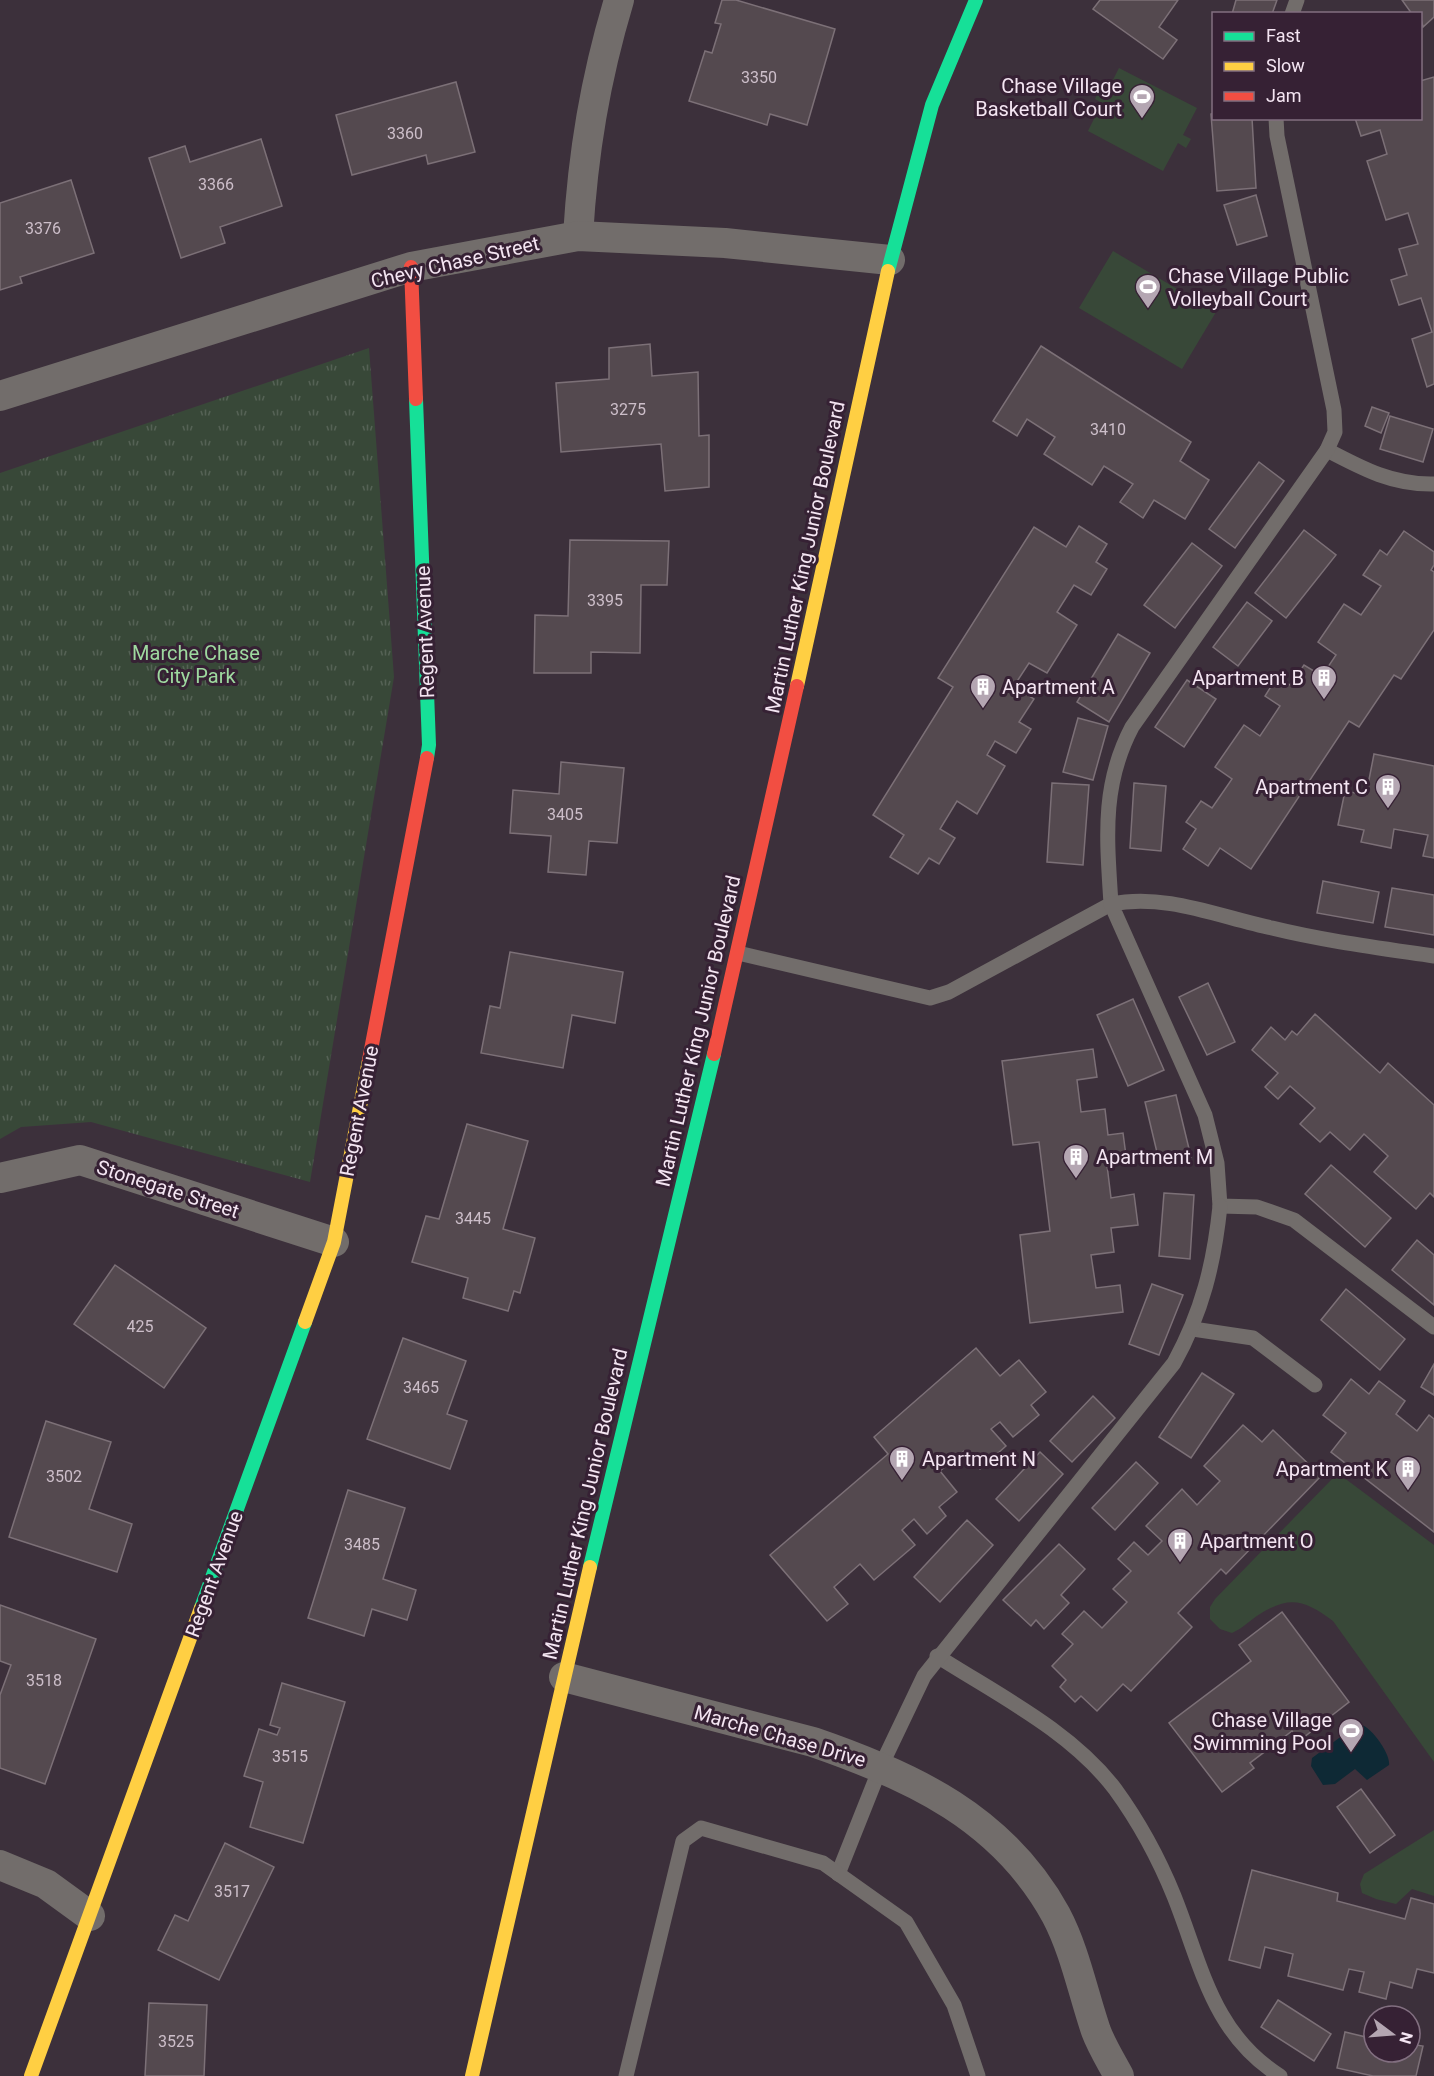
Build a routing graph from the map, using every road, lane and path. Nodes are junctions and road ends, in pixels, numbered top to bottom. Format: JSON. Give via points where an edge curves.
{"nodes":[{"id":1,"x":619,"y":0,"type":"edge"},
{"id":2,"x":976,"y":0,"type":"edge"},
{"id":3,"x":1276,"y":120,"type":"edge"},
{"id":4,"x":578,"y":236,"type":"junction"},
{"id":5,"x":890,"y":260,"type":"junction"},
{"id":6,"x":411,"y":267,"type":"junction"},
{"id":7,"x":0,"y":396,"type":"edge"},
{"id":8,"x":1327,"y":450,"type":"junction"},
{"id":9,"x":1434,"y":484,"type":"edge"},
{"id":10,"x":1111,"y":904,"type":"junction"},
{"id":11,"x":738,"y":953,"type":"junction"},
{"id":12,"x":1434,"y":956,"type":"edge"},
{"id":13,"x":0,"y":1178,"type":"edge"},
{"id":14,"x":1220,"y":1206,"type":"junction"},
{"id":15,"x":334,"y":1242,"type":"junction"},
{"id":16,"x":1434,"y":1327,"type":"edge"},
{"id":17,"x":1193,"y":1329,"type":"junction"},
{"id":18,"x":1315,"y":1385,"type":"dead end"},
{"id":19,"x":937,"y":1656,"type":"junction"},
{"id":20,"x":564,"y":1677,"type":"junction"},
{"id":21,"x":881,"y":1766,"type":"junction"},
{"id":22,"x":0,"y":1865,"type":"edge"},
{"id":23,"x":838,"y":1874,"type":"junction"},
{"id":24,"x":90,"y":1916,"type":"junction"},
{"id":25,"x":31,"y":2076,"type":"edge"},
{"id":26,"x":472,"y":2076,"type":"edge"},
{"id":27,"x":626,"y":2076,"type":"edge"},
{"id":28,"x":978,"y":2076,"type":"edge"},
{"id":29,"x":1119,"y":2076,"type":"edge"},
{"id":30,"x":1280,"y":2076,"type":"edge"}],
"edges":[{"from":1,"to":4,"type":"street","via":[[589,121]]},
{"from":2,"to":5,"type":"main road","name":"Martin Luther King Junior Boulevard","via":[[932,105]]},
{"from":3,"to":8,"type":"lane","via":[[1335,421]]},
{"from":4,"to":5,"type":"street","name":"Chevy Chase Street","via":[[682,240]]},
{"from":4,"to":6,"type":"street","name":"Chevy Chase Street"},
{"from":5,"to":11,"type":"main road","name":"Martin Luther King Junior Boulevard"},
{"from":6,"to":7,"type":"street","name":"Chevy Chase Street"},
{"from":6,"to":15,"type":"main road","name":"Regent Avenue","via":[[429,744]]},
{"from":8,"to":9,"type":"lane","via":[[1386,479]]},
{"from":8,"to":10,"type":"lane","via":[[1132,727],[1110,790],[1106,819]]},
{"from":10,"to":11,"type":"lane","via":[[949,992],[930,998]]},
{"from":10,"to":12,"type":"lane","via":[[1128,900],[1167,903],[1307,936]]},
{"from":10,"to":14,"type":"lane","via":[[1205,1115],[1217,1163]]},
{"from":11,"to":20,"type":"main road","name":"Martin Luther King Junior Boulevard"},
{"from":13,"to":15,"type":"street","name":"Stonegate Street","via":[[80,1160]]},
{"from":14,"to":16,"type":"lane","via":[[1257,1207],[1294,1220]]},
{"from":14,"to":17,"type":"lane","via":[[1214,1253]]},
{"from":15,"to":24,"type":"main road","name":"Regent Avenue"},
{"from":17,"to":18,"type":"lane","via":[[1253,1338]]},
{"from":17,"to":19,"type":"lane","via":[[1151,1395]]},
{"from":19,"to":21,"type":"lane","via":[[915,1692]]},
{"from":19,"to":30,"type":"lane","via":[[1073,1746],[1114,1789],[1159,1863],[1225,2023],[1257,2061]]},
{"from":20,"to":21,"type":"street","name":"Marche Chase Drive","via":[[813,1742]]},
{"from":20,"to":26,"type":"main road","name":"Martin Luther King Junior Boulevard"},
{"from":21,"to":23,"type":"lane"},
{"from":21,"to":29,"type":"street","name":"Marche Chase Drive","via":[[935,1792],[984,1827],[1023,1868],[1056,1915],[1079,1971],[1097,2033]]},
{"from":22,"to":24,"type":"street","via":[[46,1884]]},
{"from":23,"to":27,"type":"lane","via":[[823,1863],[701,1828],[683,1841]]},
{"from":23,"to":28,"type":"lane","via":[[906,1922],[954,2005]]},
{"from":24,"to":25,"type":"main road","name":"Regent Avenue"}]}
